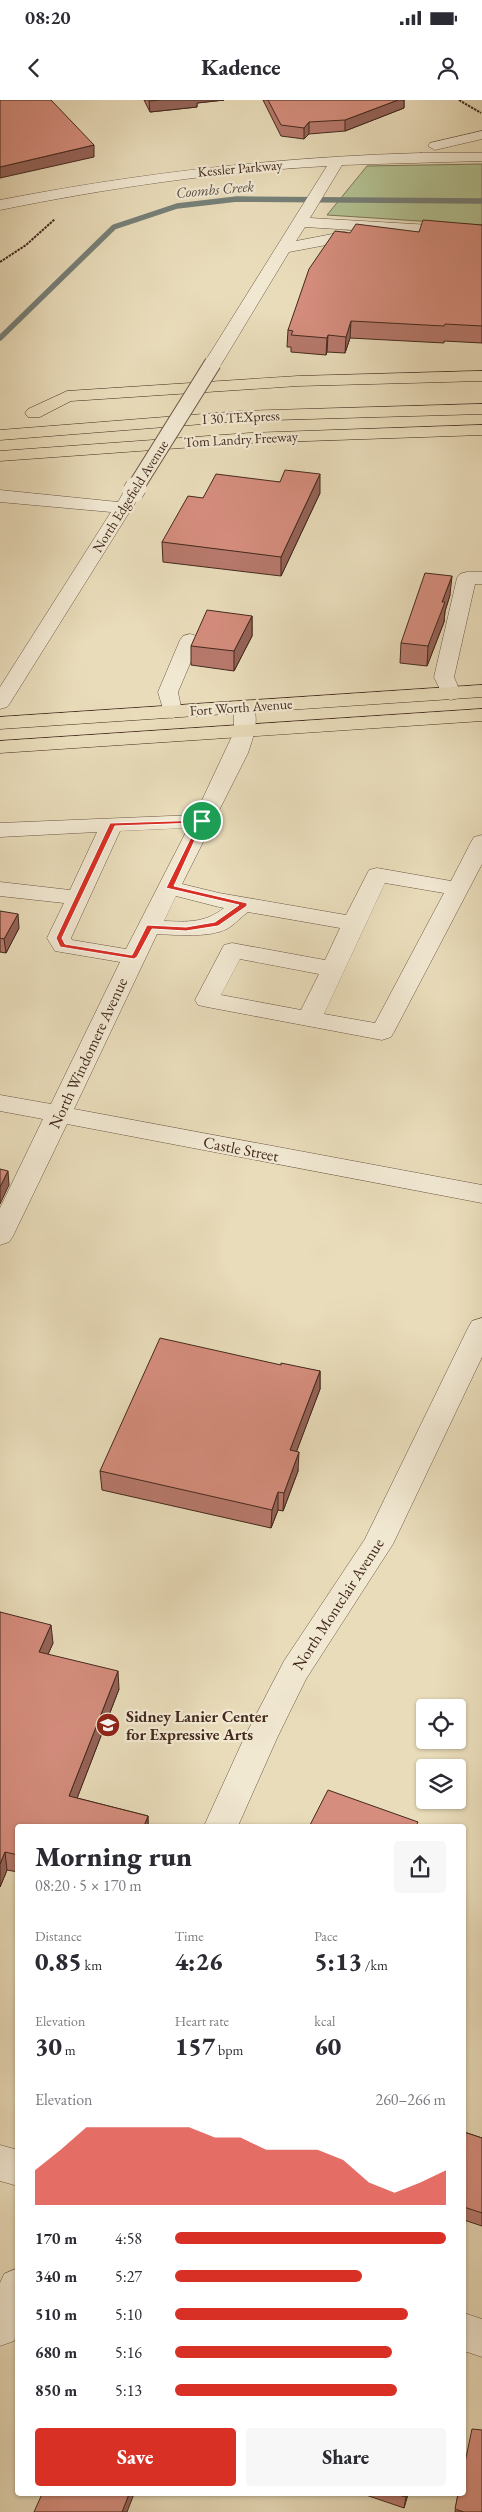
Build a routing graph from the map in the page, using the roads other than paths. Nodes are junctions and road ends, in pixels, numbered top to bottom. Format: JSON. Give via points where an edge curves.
{"nodes":[{"id":1,"x":482,"y":135,"type":"edge"},
{"id":2,"x":482,"y":157,"type":"edge"},
{"id":3,"x":375,"y":158,"type":"junction"},
{"id":4,"x":338,"y":160,"type":"junction"},
{"id":5,"x":0,"y":205,"type":"edge"},
{"id":6,"x":301,"y":222,"type":"junction"},
{"id":7,"x":352,"y":230,"type":"junction"},
{"id":8,"x":482,"y":234,"type":"edge"},
{"id":9,"x":285,"y":248,"type":"junction"},
{"id":10,"x":482,"y":376,"type":"edge"},
{"id":11,"x":482,"y":393,"type":"edge"},
{"id":12,"x":482,"y":409,"type":"edge"},
{"id":13,"x":482,"y":430,"type":"edge"},
{"id":14,"x":0,"y":435,"type":"edge"},
{"id":15,"x":0,"y":456,"type":"edge"},
{"id":16,"x":0,"y":496,"type":"edge"},
{"id":17,"x":122,"y":508,"type":"junction"},
{"id":18,"x":482,"y":578,"type":"edge"},
{"id":19,"x":190,"y":640,"type":"dead end"},
{"id":20,"x":482,"y":691,"type":"edge"},
{"id":21,"x":451,"y":694,"type":"junction"},
{"id":22,"x":2,"y":696,"type":"edge"},
{"id":23,"x":244,"y":707,"type":"junction"},
{"id":24,"x":172,"y":712,"type":"junction"},
{"id":25,"x":482,"y":715,"type":"edge"},
{"id":26,"x":0,"y":723,"type":"edge"},
{"id":27,"x":246,"y":732,"type":"junction"},
{"id":28,"x":0,"y":747,"type":"edge"},
{"id":29,"x":202,"y":821,"type":"junction"},
{"id":30,"x":112,"y":824,"type":"junction"},
{"id":31,"x":0,"y":830,"type":"edge"},
{"id":32,"x":482,"y":842,"type":"edge"},
{"id":33,"x":170,"y":888,"type":"junction"},
{"id":34,"x":458,"y":888,"type":"junction"},
{"id":35,"x":0,"y":889,"type":"edge"},
{"id":36,"x":78,"y":898,"type":"junction"},
{"id":37,"x":244,"y":904,"type":"junction"},
{"id":38,"x":354,"y":923,"type":"junction"},
{"id":39,"x":149,"y":927,"type":"junction"},
{"id":40,"x":134,"y":957,"type":"junction"},
{"id":41,"x":332,"y":969,"type":"junction"},
{"id":42,"x":309,"y":1019,"type":"junction"},
{"id":43,"x":0,"y":1103,"type":"edge"},
{"id":44,"x":59,"y":1114,"type":"junction"},
{"id":45,"x":482,"y":1194,"type":"edge"},
{"id":46,"x":0,"y":1236,"type":"edge"},
{"id":47,"x":482,"y":1328,"type":"edge"},
{"id":48,"x":472,"y":1373,"type":"edge"},
{"id":49,"x":222,"y":1824,"type":"edge"},
{"id":50,"x":0,"y":2163,"type":"edge"},
{"id":51,"x":15,"y":2167,"type":"edge"},
{"id":52,"x":15,"y":2294,"type":"edge"},
{"id":53,"x":0,"y":2327,"type":"edge"},
{"id":54,"x":466,"y":2333,"type":"edge"},
{"id":55,"x":482,"y":2338,"type":"edge"}],
"edges":[{"from":1,"to":3,"type":"street"},
{"from":2,"to":3,"type":"street","name":"Kessler Parkway"},
{"from":3,"to":4,"type":"street","name":"Kessler Parkway"},
{"from":4,"to":5,"type":"street","name":"Kessler Parkway","via":[[131,180]]},
{"from":4,"to":6,"type":"street","name":"North Edgefield Avenue"},
{"from":6,"to":7,"type":"street"},
{"from":6,"to":9,"type":"street","name":"North Edgefield Avenue"},
{"from":7,"to":8,"type":"street","via":[[397,232],[409,229]]},
{"from":7,"to":9,"type":"street"},
{"from":9,"to":17,"type":"street","name":"North Edgefield Avenue","bridge":true},
{"from":10,"to":11,"type":"main road","via":[[298,381],[67,396],[27,414]]},
{"from":12,"to":14,"type":"main road","name":"I 30 TEXpress","via":[[241,416]]},
{"from":13,"to":15,"type":"main road","name":"Tom Landry Freeway","via":[[250,438]]},
{"from":16,"to":17,"type":"street"},
{"from":17,"to":22,"type":"street","name":"North Edgefield Avenue"},
{"from":18,"to":21,"type":"street","via":[[467,578],[444,677]]},
{"from":19,"to":24,"type":"street","via":[[168,692]]},
{"from":20,"to":21,"type":"main road","name":"Fort Worth Avenue"},
{"from":21,"to":23,"type":"main road","name":"Fort Worth Avenue"},
{"from":23,"to":24,"type":"main road","name":"Fort Worth Avenue"},
{"from":23,"to":27,"type":"street"},
{"from":24,"to":26,"type":"main road","name":"Fort Worth Avenue"},
{"from":25,"to":27,"type":"main road","name":"Fort Worth Avenue"},
{"from":27,"to":28,"type":"main road","name":"Fort Worth Avenue"},
{"from":27,"to":29,"type":"street","name":"North Windomere Avenue"},
{"from":29,"to":30,"type":"street"},
{"from":29,"to":33,"type":"street","name":"North Windomere Avenue"},
{"from":30,"to":31,"type":"street"},
{"from":30,"to":36,"type":"street"},
{"from":32,"to":34,"type":"street"},
{"from":33,"to":37,"type":"street"},
{"from":33,"to":39,"type":"street","name":"North Windomere Avenue"},
{"from":34,"to":38,"type":"street","via":[[377,874]]},
{"from":34,"to":42,"type":"street","via":[[382,1032]]},
{"from":35,"to":36,"type":"street"},
{"from":36,"to":40,"type":"street","via":[[59,938],[63,946]]},
{"from":37,"to":38,"type":"street"},
{"from":37,"to":39,"type":"street","via":[[218,924],[186,929]]},
{"from":38,"to":41,"type":"street"},
{"from":39,"to":40,"type":"street","name":"North Windomere Avenue"},
{"from":40,"to":44,"type":"street","name":"North Windomere Avenue"},
{"from":41,"to":42,"type":"street"},
{"from":41,"to":42,"type":"street","via":[[232,950],[206,1000]]},
{"from":43,"to":44,"type":"street","name":"Castle Street"},
{"from":44,"to":45,"type":"street","name":"Castle Street"},
{"from":44,"to":46,"type":"street","name":"North Windomere Avenue"},
{"from":47,"to":48,"type":"street","name":"North Montclair Avenue"},
{"from":48,"to":49,"type":"street","name":"North Montclair Avenue","via":[[359,1577],[308,1647],[275,1704]]},
{"from":50,"to":51,"type":"street"},
{"from":52,"to":53,"type":"street"},
{"from":54,"to":55,"type":"street"}]}
